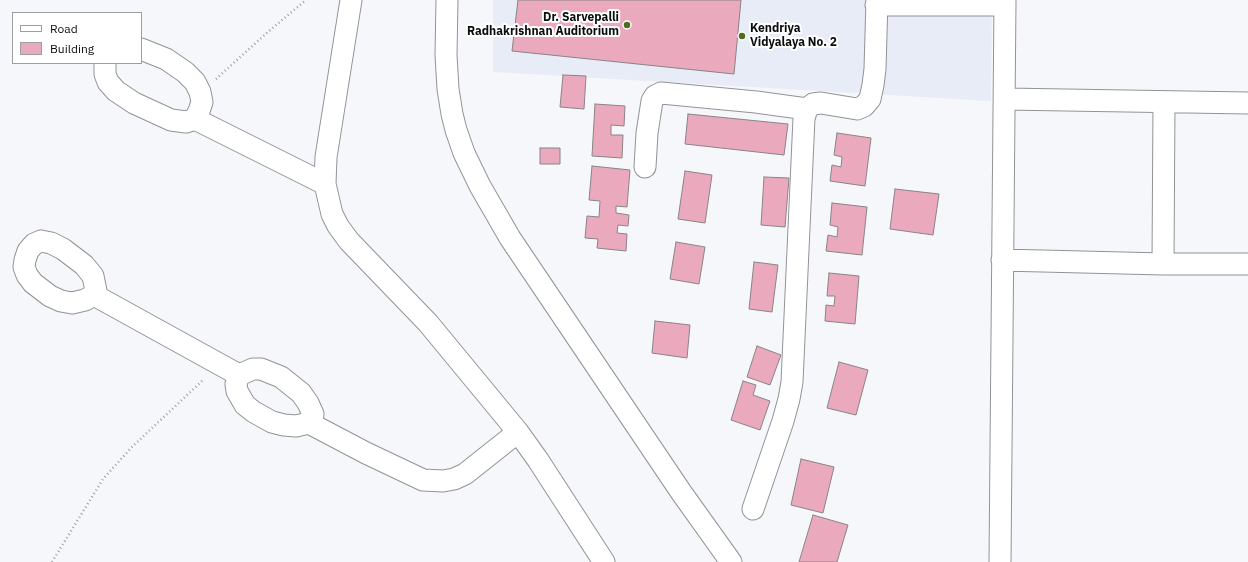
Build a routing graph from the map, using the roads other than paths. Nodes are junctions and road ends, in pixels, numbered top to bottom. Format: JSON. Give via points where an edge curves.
{"nodes":[{"id":1,"x":352,"y":0,"type":"edge"},
{"id":2,"x":447,"y":0,"type":"edge"},
{"id":3,"x":876,"y":2,"type":"edge"},
{"id":4,"x":1005,"y":2,"type":"edge"},
{"id":5,"x":142,"y":49,"type":"edge"},
{"id":6,"x":105,"y":64,"type":"edge"},
{"id":7,"x":1005,"y":99,"type":"junction"},
{"id":8,"x":1164,"y":102,"type":"junction"},
{"id":9,"x":1248,"y":103,"type":"edge"},
{"id":10,"x":807,"y":109,"type":"junction"},
{"id":11,"x":195,"y":119,"type":"junction"},
{"id":12,"x":645,"y":167,"type":"dead end"},
{"id":13,"x":325,"y":184,"type":"junction"},
{"id":14,"x":1002,"y":260,"type":"junction"},
{"id":15,"x":1162,"y":264,"type":"junction"},
{"id":16,"x":1248,"y":264,"type":"edge"},
{"id":17,"x":94,"y":295,"type":"dead end"},
{"id":18,"x":239,"y":375,"type":"junction"},
{"id":19,"x":309,"y":423,"type":"junction"},
{"id":20,"x":518,"y":432,"type":"junction"},
{"id":21,"x":753,"y":509,"type":"dead end"},
{"id":22,"x":604,"y":562,"type":"edge"},
{"id":23,"x":731,"y":562,"type":"edge"},
{"id":24,"x":1000,"y":562,"type":"edge"}],
"edges":[{"from":1,"to":13,"type":"street","via":[[326,157]]},
{"from":2,"to":23,"type":"street","via":[[446,54],[452,114],[464,153],[480,186],[510,238]]},
{"from":3,"to":4,"type":"street"},
{"from":3,"to":10,"type":"street","via":[[875,69],[870,99],[857,109],[821,103],[813,104]]},
{"from":4,"to":7,"type":"street"},
{"from":5,"to":11,"type":"street","via":[[166,59],[195,82],[202,102]]},
{"from":6,"to":11,"type":"street","via":[[108,82],[134,103],[171,120],[186,122]]},
{"from":7,"to":8,"type":"street"},
{"from":7,"to":14,"type":"street"},
{"from":8,"to":9,"type":"street"},
{"from":8,"to":15,"type":"street"},
{"from":10,"to":12,"type":"street","via":[[661,93],[652,101]]},
{"from":10,"to":21,"type":"street","via":[[804,118],[792,382],[783,421]]},
{"from":11,"to":13,"type":"street"},
{"from":13,"to":20,"type":"street","via":[[332,214],[349,241],[428,323]]},
{"from":14,"to":15,"type":"street"},
{"from":14,"to":24,"type":"street"},
{"from":15,"to":16,"type":"street"},
{"from":17,"to":18,"type":"street"},
{"from":18,"to":19,"type":"street","via":[[237,391],[245,405],[254,412],[272,422],[284,425]]},
{"from":18,"to":19,"type":"street","via":[[253,369],[261,369],[281,377],[301,393],[308,403],[313,414]]},
{"from":19,"to":20,"type":"street","via":[[410,475],[433,481],[454,479],[465,474]]},
{"from":20,"to":22,"type":"street"}]}
